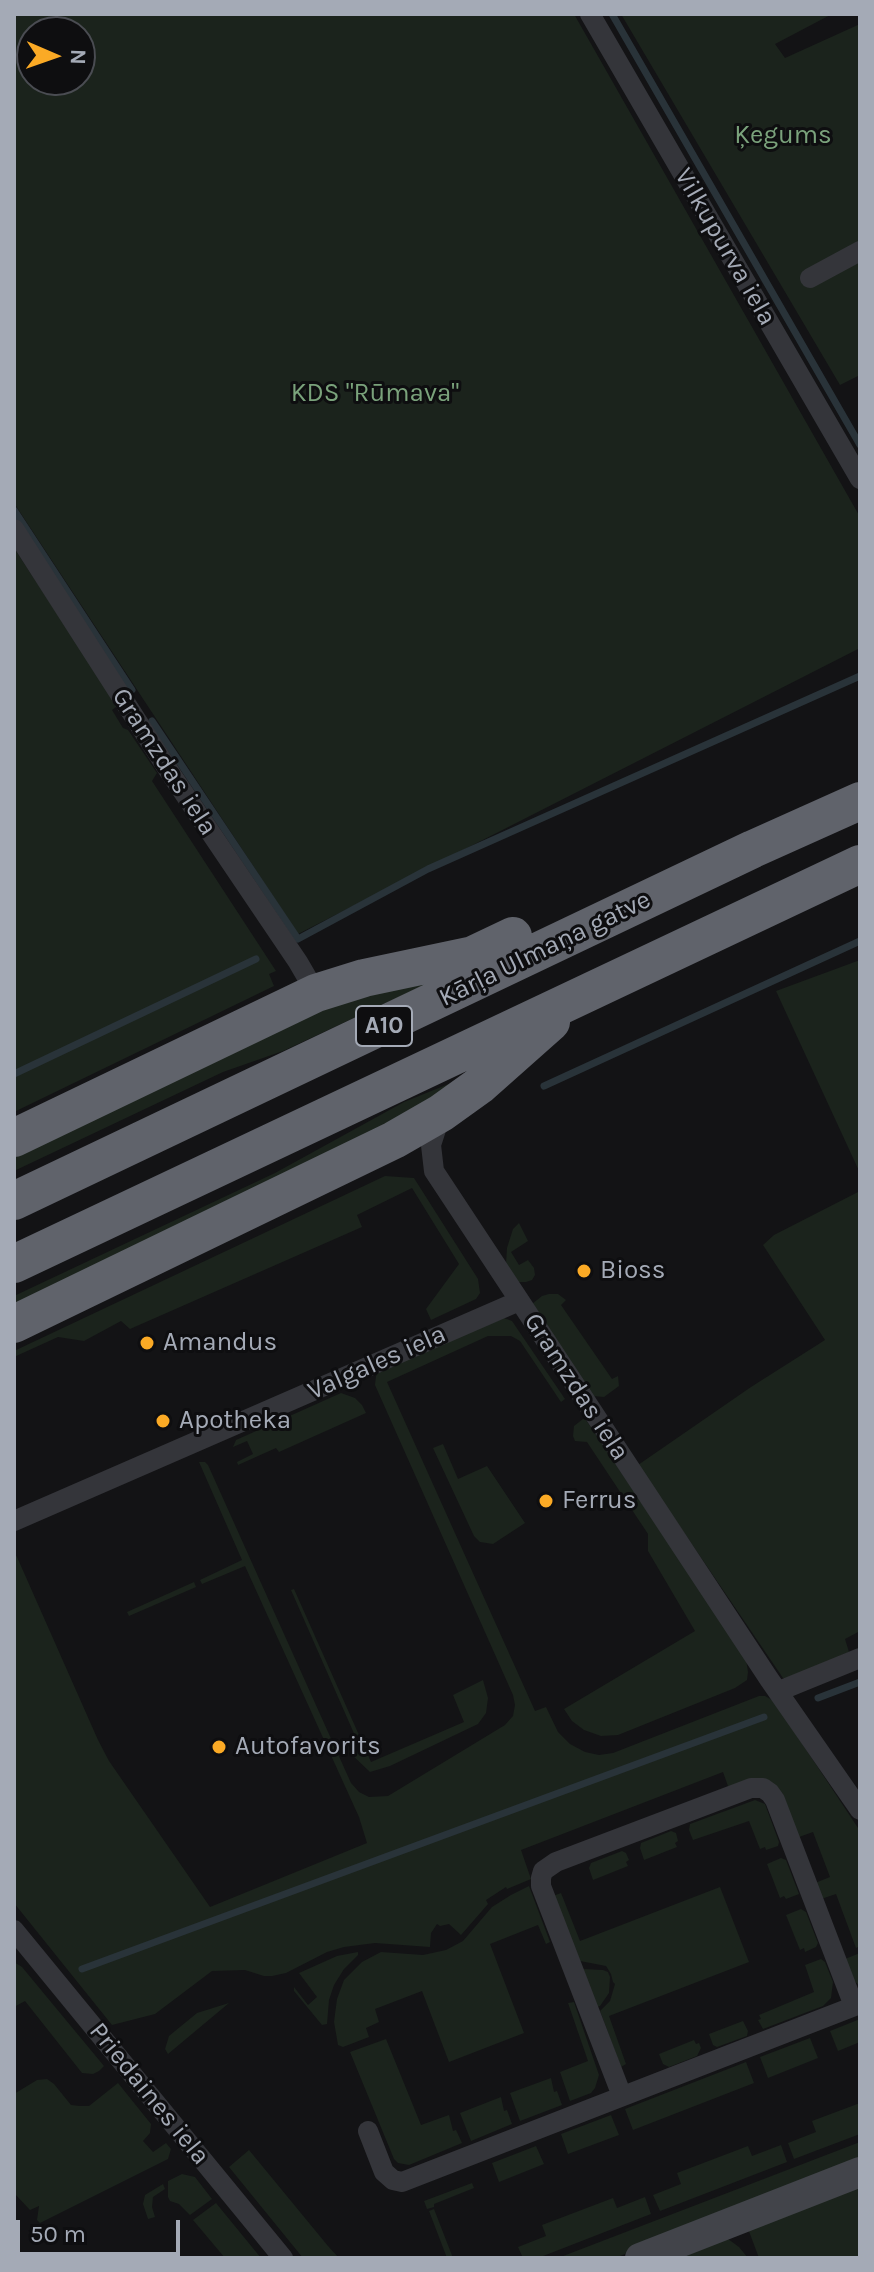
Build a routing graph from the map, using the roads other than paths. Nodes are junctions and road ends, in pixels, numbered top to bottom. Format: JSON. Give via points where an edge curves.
{"nodes":[{"id":1,"x":590,"y":14,"type":"edge"},
{"id":2,"x":860,"y":251,"type":"edge"},
{"id":3,"x":810,"y":278,"type":"dead end"},
{"id":4,"x":860,"y":479,"type":"edge"},
{"id":5,"x":14,"y":529,"type":"edge"},
{"id":6,"x":860,"y":801,"type":"edge"},
{"id":7,"x":753,"y":849,"type":"junction"},
{"id":8,"x":860,"y":864,"type":"edge"},
{"id":9,"x":316,"y":993,"type":"junction"},
{"id":10,"x":582,"y":994,"type":"junction"},
{"id":11,"x":441,"y":1113,"type":"junction"},
{"id":12,"x":14,"y":1138,"type":"edge"},
{"id":13,"x":14,"y":1201,"type":"edge"},
{"id":14,"x":14,"y":1264,"type":"edge"},
{"id":15,"x":519,"y":1301,"type":"junction"},
{"id":16,"x":14,"y":1324,"type":"edge"},
{"id":17,"x":14,"y":1521,"type":"edge"},
{"id":18,"x":860,"y":1658,"type":"edge"},
{"id":19,"x":779,"y":1691,"type":"junction"},
{"id":20,"x":860,"y":1810,"type":"edge"},
{"id":21,"x":14,"y":1930,"type":"edge"},
{"id":22,"x":857,"y":2005,"type":"edge"},
{"id":23,"x":622,"y":2096,"type":"junction"},
{"id":24,"x":368,"y":2131,"type":"dead end"},
{"id":25,"x":860,"y":2172,"type":"edge"},
{"id":26,"x":283,"y":2258,"type":"edge"},
{"id":27,"x":640,"y":2258,"type":"edge"}],
"edges":[{"from":1,"to":4,"type":"street","name":"Vilkupurva iela"},
{"from":2,"to":3,"type":"street"},
{"from":5,"to":9,"type":"street","name":"Gramzdas iela"},
{"from":6,"to":7,"type":"highway","name":"Kārļa Ulmaņa gatve","number":"A10"},
{"from":7,"to":9,"type":"highway","via":[[727,844],[693,852],[473,955]]},
{"from":7,"to":13,"type":"highway","name":"Kārļa Ulmaņa gatve","number":"A10"},
{"from":8,"to":10,"type":"highway","number":"A10"},
{"from":9,"to":12,"type":"highway"},
{"from":10,"to":11,"type":"highway"},
{"from":10,"to":14,"type":"highway","number":"A10"},
{"from":11,"to":15,"type":"street","name":"Gramzdas iela","via":[[431,1145],[434,1171]]},
{"from":11,"to":16,"type":"highway"},
{"from":15,"to":17,"type":"street","name":"Valgales iela"},
{"from":15,"to":19,"type":"street","name":"Gramzdas iela"},
{"from":18,"to":19,"type":"street"},
{"from":19,"to":20,"type":"street","name":"Gramzdas iela"},
{"from":21,"to":26,"type":"street","name":"Priedaines iela"},
{"from":22,"to":23,"type":"street"},
{"from":22,"to":23,"type":"street","via":[[775,1800],[763,1788],[751,1788],[556,1862],[543,1871],[541,1886]]},
{"from":23,"to":24,"type":"street","via":[[402,2182],[384,2172]]},
{"from":25,"to":27,"type":"street"}]}
